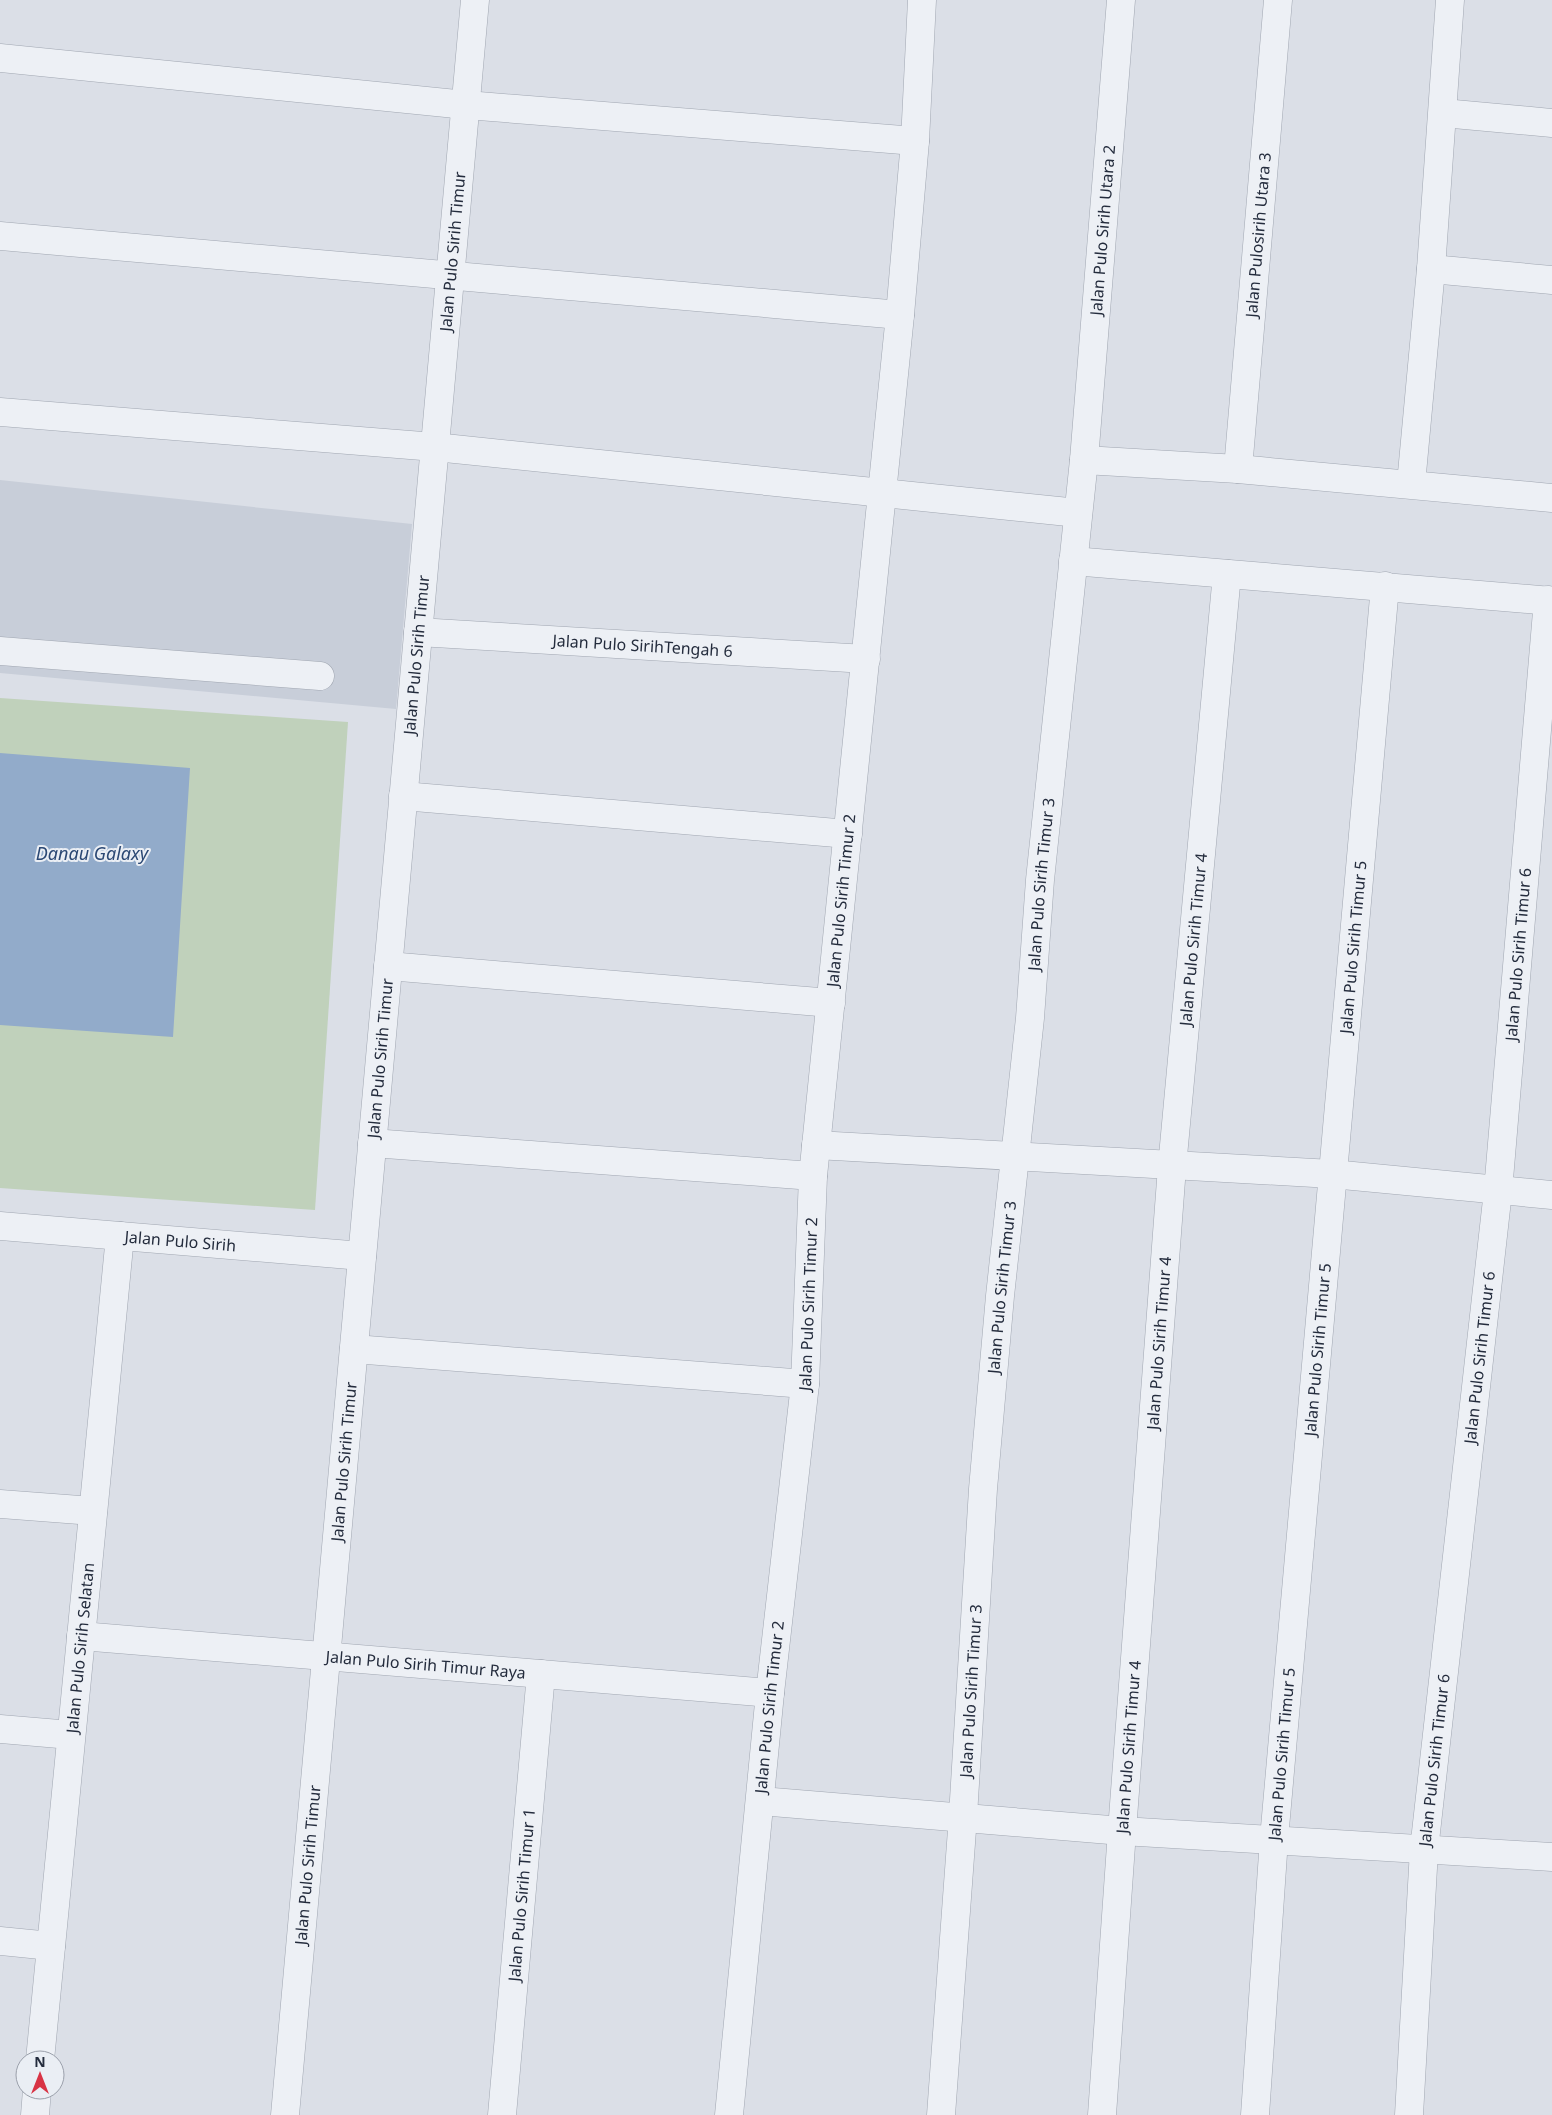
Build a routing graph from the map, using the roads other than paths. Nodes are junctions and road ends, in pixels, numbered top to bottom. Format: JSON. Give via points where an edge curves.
{"nodes":[{"id":1,"x":475,"y":0,"type":"edge"},
{"id":2,"x":922,"y":0,"type":"edge"},
{"id":3,"x":1121,"y":0,"type":"edge"},
{"id":4,"x":1278,"y":0,"type":"edge"},
{"id":5,"x":1450,"y":0,"type":"edge"},
{"id":6,"x":0,"y":58,"type":"edge"},
{"id":7,"x":466,"y":105,"type":"junction"},
{"id":8,"x":1442,"y":113,"type":"junction"},
{"id":9,"x":1552,"y":124,"type":"edge"},
{"id":10,"x":915,"y":141,"type":"junction"},
{"id":11,"x":0,"y":236,"type":"edge"},
{"id":12,"x":1431,"y":269,"type":"junction"},
{"id":13,"x":450,"y":275,"type":"junction"},
{"id":14,"x":1552,"y":280,"type":"edge"},
{"id":15,"x":900,"y":315,"type":"junction"},
{"id":16,"x":0,"y":412,"type":"edge"},
{"id":17,"x":435,"y":447,"type":"junction"},
{"id":18,"x":1084,"y":460,"type":"junction"},
{"id":19,"x":1238,"y":468,"type":"junction"},
{"id":20,"x":1411,"y":484,"type":"junction"},
{"id":21,"x":883,"y":492,"type":"junction"},
{"id":22,"x":1552,"y":498,"type":"edge"},
{"id":23,"x":1078,"y":513,"type":"junction"},
{"id":24,"x":1073,"y":561,"type":"junction"},
{"id":25,"x":1227,"y":574,"type":"junction"},
{"id":26,"x":1385,"y":586,"type":"junction"},
{"id":27,"x":1550,"y":600,"type":"edge"},
{"id":28,"x":418,"y":632,"type":"junction"},
{"id":29,"x":0,"y":651,"type":"edge"},
{"id":30,"x":866,"y":660,"type":"junction"},
{"id":31,"x":320,"y":676,"type":"dead end"},
{"id":32,"x":403,"y":796,"type":"junction"},
{"id":33,"x":848,"y":834,"type":"junction"},
{"id":34,"x":388,"y":966,"type":"junction"},
{"id":35,"x":831,"y":1003,"type":"junction"},
{"id":36,"x":372,"y":1143,"type":"junction"},
{"id":37,"x":816,"y":1145,"type":"junction"},
{"id":38,"x":1015,"y":1156,"type":"junction"},
{"id":39,"x":1172,"y":1166,"type":"junction"},
{"id":40,"x":1332,"y":1174,"type":"junction"},
{"id":41,"x":813,"y":1176,"type":"junction"},
{"id":42,"x":1498,"y":1191,"type":"junction"},
{"id":43,"x":1552,"y":1195,"type":"edge"},
{"id":44,"x":0,"y":1226,"type":"edge"},
{"id":45,"x":120,"y":1236,"type":"junction"},
{"id":46,"x":362,"y":1256,"type":"junction"},
{"id":47,"x":354,"y":1349,"type":"junction"},
{"id":48,"x":805,"y":1384,"type":"junction"},
{"id":49,"x":0,"y":1504,"type":"edge"},
{"id":50,"x":93,"y":1511,"type":"junction"},
{"id":51,"x":81,"y":1636,"type":"junction"},
{"id":52,"x":326,"y":1656,"type":"junction"},
{"id":53,"x":541,"y":1674,"type":"junction"},
{"id":54,"x":770,"y":1693,"type":"junction"},
{"id":55,"x":0,"y":1729,"type":"edge"},
{"id":56,"x":72,"y":1735,"type":"junction"},
{"id":57,"x":760,"y":1801,"type":"junction"},
{"id":58,"x":963,"y":1816,"type":"junction"},
{"id":59,"x":1122,"y":1830,"type":"junction"},
{"id":60,"x":1274,"y":1839,"type":"junction"},
{"id":61,"x":1424,"y":1850,"type":"junction"},
{"id":62,"x":1552,"y":1857,"type":"edge"},
{"id":63,"x":0,"y":1942,"type":"edge"},
{"id":64,"x":51,"y":1946,"type":"junction"},
{"id":65,"x":41,"y":2050,"type":"edge"},
{"id":66,"x":36,"y":2100,"type":"edge"},
{"id":67,"x":35,"y":2115,"type":"edge"},
{"id":68,"x":285,"y":2115,"type":"edge"},
{"id":69,"x":502,"y":2115,"type":"edge"},
{"id":70,"x":729,"y":2115,"type":"edge"},
{"id":71,"x":941,"y":2115,"type":"edge"},
{"id":72,"x":1102,"y":2115,"type":"edge"},
{"id":73,"x":1255,"y":2115,"type":"edge"},
{"id":74,"x":1409,"y":2115,"type":"edge"}],
"edges":[{"from":1,"to":7,"type":"street","name":"Jalan Pulo Sirih Timur"},
{"from":2,"to":10,"type":"street","name":"Jalan Pulo Sirih Timur 2"},
{"from":3,"to":18,"type":"street","name":"Jalan Pulo Sirih Utara 2"},
{"from":4,"to":19,"type":"street","name":"Jalan Pulosirih Utara 3"},
{"from":5,"to":8,"type":"street"},
{"from":6,"to":7,"type":"street"},
{"from":7,"to":10,"type":"street"},
{"from":7,"to":13,"type":"street","name":"Jalan Pulo Sirih Timur"},
{"from":8,"to":9,"type":"street"},
{"from":8,"to":12,"type":"street"},
{"from":10,"to":15,"type":"street","name":"Jalan Pulo Sirih Timur 2"},
{"from":11,"to":13,"type":"street"},
{"from":12,"to":14,"type":"street"},
{"from":12,"to":20,"type":"street"},
{"from":13,"to":15,"type":"street"},
{"from":13,"to":17,"type":"street","name":"Jalan Pulo Sirih Timur"},
{"from":15,"to":21,"type":"street","name":"Jalan Pulo Sirih Timur 2"},
{"from":16,"to":17,"type":"street"},
{"from":17,"to":21,"type":"street"},
{"from":17,"to":28,"type":"street","name":"Jalan Pulo Sirih Timur"},
{"from":18,"to":19,"type":"street"},
{"from":18,"to":23,"type":"street","name":"Jalan Pulo Sirih Timur 3"},
{"from":19,"to":20,"type":"street"},
{"from":20,"to":22,"type":"street"},
{"from":21,"to":23,"type":"street"},
{"from":21,"to":30,"type":"street","name":"Jalan Pulo Sirih Timur 2"},
{"from":23,"to":24,"type":"street","name":"Jalan Pulo Sirih Timur 3"},
{"from":24,"to":25,"type":"street"},
{"from":24,"to":38,"type":"street","name":"Jalan Pulo Sirih Timur 3"},
{"from":25,"to":26,"type":"street"},
{"from":25,"to":39,"type":"street","name":"Jalan Pulo Sirih Timur 4"},
{"from":26,"to":27,"type":"street"},
{"from":26,"to":40,"type":"street","name":"Jalan Pulo Sirih Timur 5"},
{"from":27,"to":42,"type":"street","name":"Jalan Pulo Sirih Timur 6"},
{"from":28,"to":30,"type":"street","name":"Jalan Pulo SirihTengah 6"},
{"from":28,"to":32,"type":"street","name":"Jalan Pulo Sirih Timur"},
{"from":29,"to":31,"type":"street"},
{"from":30,"to":33,"type":"street","name":"Jalan Pulo Sirih Timur 2"},
{"from":32,"to":33,"type":"street"},
{"from":32,"to":34,"type":"street","name":"Jalan Pulo Sirih Timur"},
{"from":33,"to":35,"type":"street","name":"Jalan Pulo Sirih Timur 2"},
{"from":34,"to":35,"type":"street"},
{"from":34,"to":36,"type":"street","name":"Jalan Pulo Sirih Timur"},
{"from":35,"to":37,"type":"street","name":"Jalan Pulo Sirih Timur 2"},
{"from":36,"to":41,"type":"street"},
{"from":36,"to":46,"type":"street","name":"Jalan Pulo Sirih Timur"},
{"from":37,"to":38,"type":"street"},
{"from":37,"to":41,"type":"street","name":"Jalan Pulo Sirih Timur 2"},
{"from":38,"to":39,"type":"street"},
{"from":38,"to":58,"type":"street","name":"Jalan Pulo Sirih Timur 3","via":[[984,1479]]},
{"from":39,"to":40,"type":"street"},
{"from":39,"to":59,"type":"street","name":"Jalan Pulo Sirih Timur 4"},
{"from":40,"to":42,"type":"street"},
{"from":40,"to":60,"type":"street","name":"Jalan Pulo Sirih Timur 5"},
{"from":41,"to":48,"type":"street","name":"Jalan Pulo Sirih Timur 2"},
{"from":42,"to":43,"type":"street"},
{"from":42,"to":61,"type":"street","name":"Jalan Pulo Sirih Timur 6"},
{"from":44,"to":45,"type":"street","name":"Jalan Pulo Sirih"},
{"from":45,"to":46,"type":"street","name":"Jalan Pulo Sirih"},
{"from":45,"to":50,"type":"street","name":"Jalan Pulo Sirih Selatan"},
{"from":46,"to":47,"type":"street","name":"Jalan Pulo Sirih Timur"},
{"from":47,"to":48,"type":"street"},
{"from":47,"to":52,"type":"street","name":"Jalan Pulo Sirih Timur"},
{"from":48,"to":54,"type":"street","name":"Jalan Pulo Sirih Timur 2"},
{"from":49,"to":50,"type":"street"},
{"from":50,"to":51,"type":"street","name":"Jalan Pulo Sirih Selatan"},
{"from":51,"to":52,"type":"street","name":"Jalan Pulo Sirih Timur Raya"},
{"from":51,"to":56,"type":"street","name":"Jalan Pulo Sirih Selatan"},
{"from":52,"to":53,"type":"street","name":"Jalan Pulo Sirih Timur Raya"},
{"from":52,"to":68,"type":"street","name":"Jalan Pulo Sirih Timur"},
{"from":53,"to":54,"type":"street","name":"Jalan Pulo Sirih Timur Raya"},
{"from":53,"to":69,"type":"street","name":"Jalan Pulo Sirih Timur 1"},
{"from":54,"to":57,"type":"street","name":"Jalan Pulo Sirih Timur 2"},
{"from":55,"to":56,"type":"street"},
{"from":56,"to":64,"type":"street","name":"Jalan Pulo Sirih Selatan"},
{"from":57,"to":58,"type":"street"},
{"from":57,"to":70,"type":"street","name":"Jalan Pulo Sirih Timur 2"},
{"from":58,"to":59,"type":"street"},
{"from":58,"to":71,"type":"street","name":"Jalan Pulo Sirih Timur 3"},
{"from":59,"to":60,"type":"street"},
{"from":59,"to":72,"type":"street","name":"Jalan Pulo Sirih Timur 4"},
{"from":60,"to":61,"type":"street"},
{"from":60,"to":73,"type":"street","name":"Jalan Pulo Sirih Timur 5"},
{"from":61,"to":62,"type":"street"},
{"from":61,"to":74,"type":"street","name":"Jalan Pulo Sirih Timur 6"},
{"from":63,"to":64,"type":"street"},
{"from":64,"to":65,"type":"street","name":"Jalan Pulo Sirih Selatan"},
{"from":66,"to":67,"type":"street"}]}
